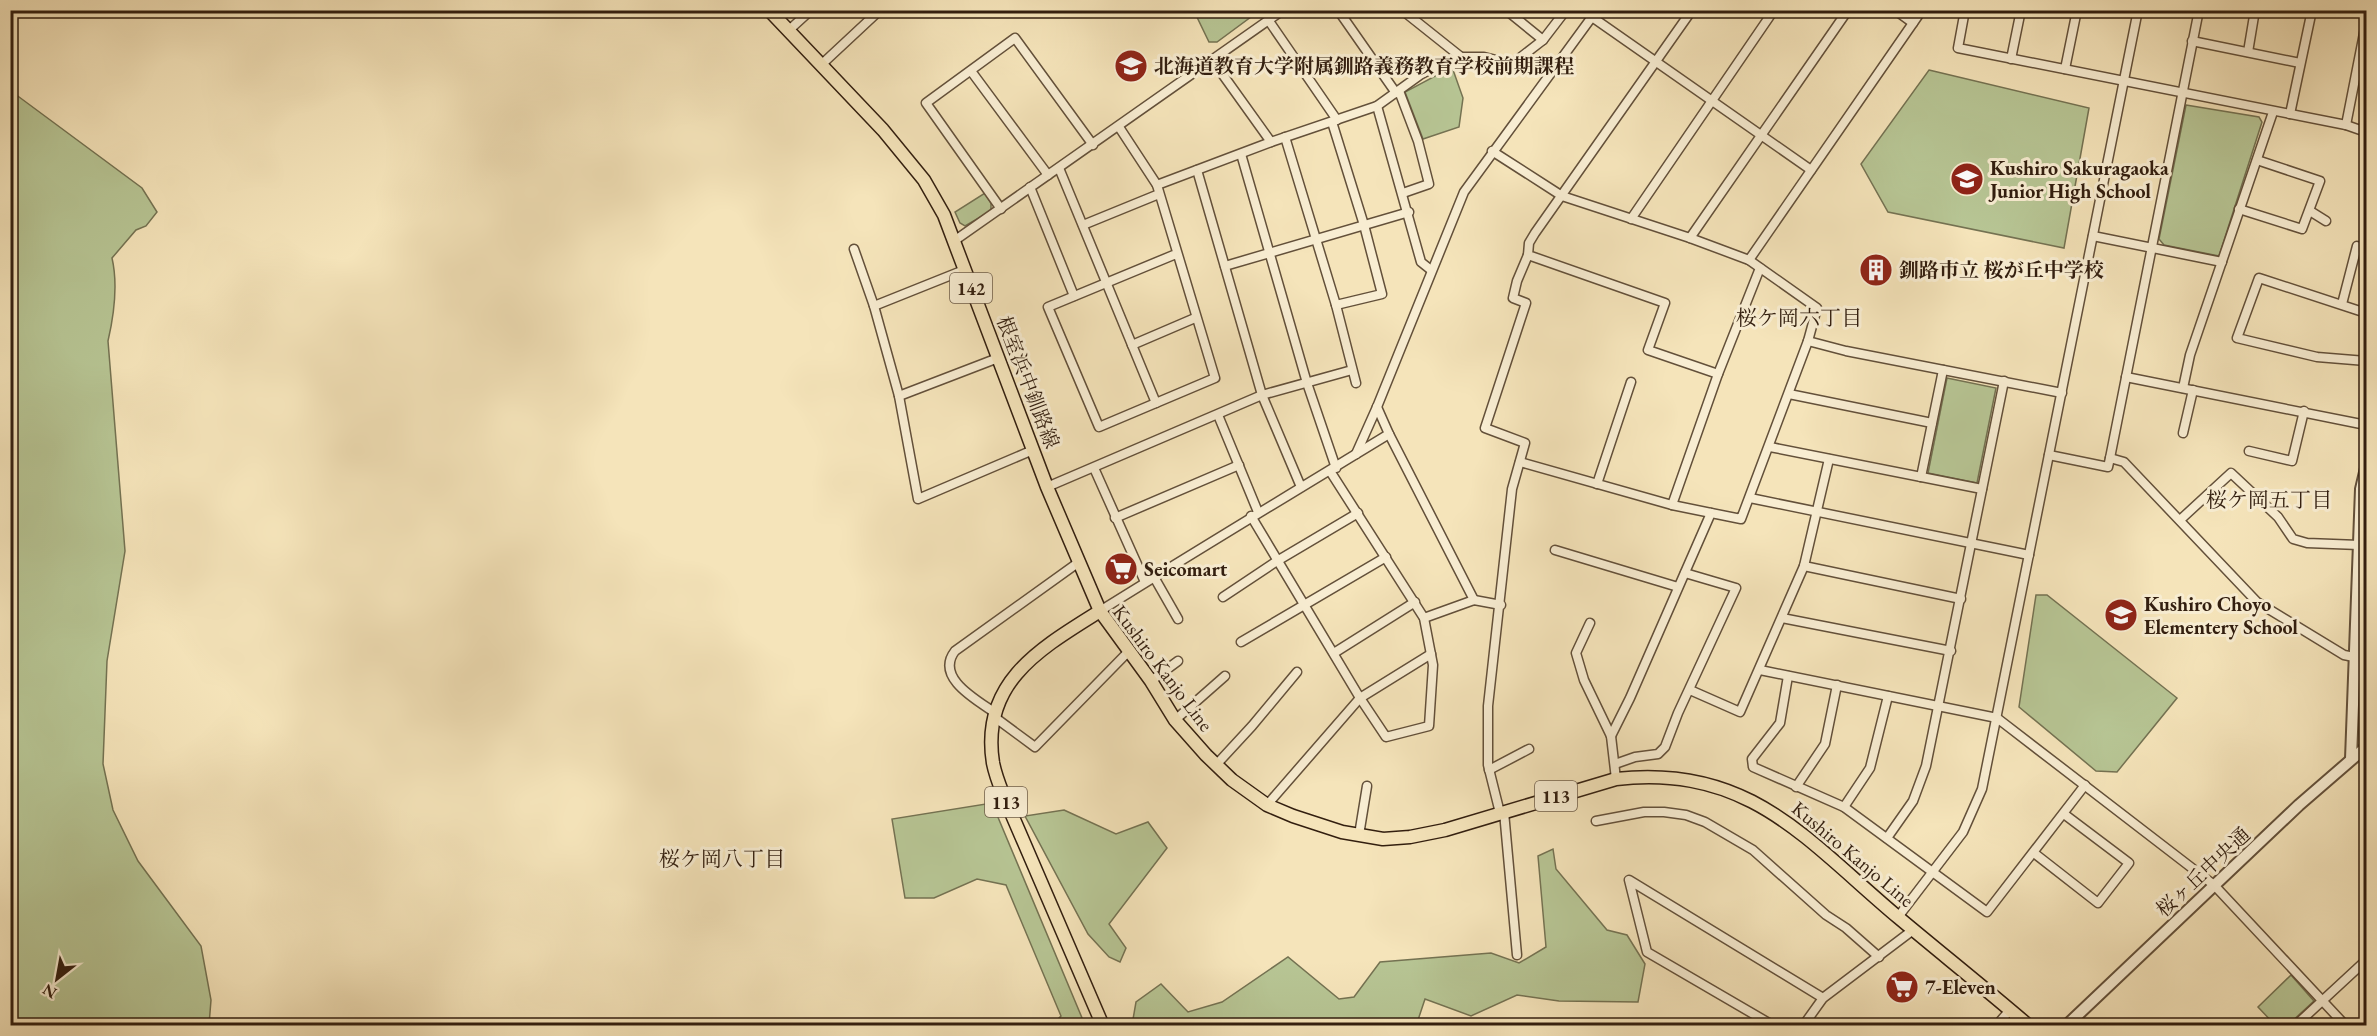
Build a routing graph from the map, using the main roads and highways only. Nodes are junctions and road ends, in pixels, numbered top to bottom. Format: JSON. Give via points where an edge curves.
{"nodes":[{"id":1,"x":769,"y":10,"type":"edge"},
{"id":2,"x":1100,"y":610,"type":"junction"},
{"id":3,"x":1103,"y":1026,"type":"edge"},
{"id":4,"x":2028,"y":1026,"type":"edge"}],
"edges":[{"from":1,"to":2,"type":"main road","name":"根室浜中釧路線","number":"142","via":[[883,130],[924,180],[944,215],[1047,487]]},
{"from":2,"to":3,"type":"main road","name":"Kushiro Kanjo Line","number":"113","via":[[1027,661],[1008,684],[994,714],[991,733],[993,764],[1003,794]]},
{"from":2,"to":4,"type":"main road","name":"Kushiro Kanjo Line","number":"113","via":[[1175,720],[1232,780],[1268,805],[1293,816],[1383,839],[1445,830],[1616,779],[1681,778],[1725,789],[1750,799],[1803,834]]}]}
